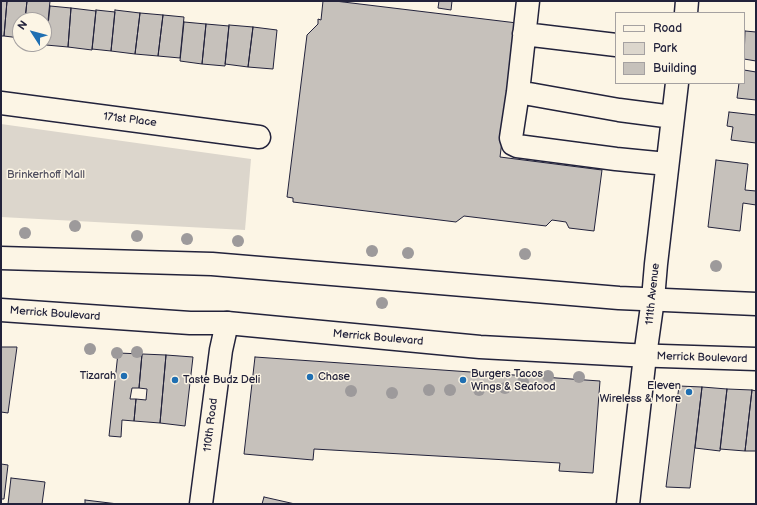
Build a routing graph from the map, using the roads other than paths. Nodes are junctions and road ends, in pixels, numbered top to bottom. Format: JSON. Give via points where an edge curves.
{"nodes":[{"id":1,"x":528,"y":1,"type":"edge"},
{"id":2,"x":687,"y":1,"type":"edge"},
{"id":3,"x":686,"y":12,"type":"edge"},
{"id":4,"x":524,"y":34,"type":"junction"},
{"id":5,"x":615,"y":46,"type":"edge"},
{"id":6,"x":677,"y":84,"type":"edge"},
{"id":7,"x":518,"y":92,"type":"junction"},
{"id":8,"x":1,"y":103,"type":"edge"},
{"id":9,"x":673,"y":117,"type":"junction"},
{"id":10,"x":259,"y":137,"type":"dead end"},
{"id":11,"x":668,"y":164,"type":"junction"},
{"id":12,"x":1,"y":258,"type":"edge"},
{"id":13,"x":653,"y":299,"type":"junction"},
{"id":14,"x":756,"y":304,"type":"edge"},
{"id":15,"x":1,"y":310,"type":"edge"},
{"id":16,"x":227,"y":323,"type":"junction"},
{"id":17,"x":645,"y":356,"type":"junction"},
{"id":18,"x":756,"y":359,"type":"edge"},
{"id":19,"x":201,"y":504,"type":"edge"},
{"id":20,"x":628,"y":504,"type":"edge"}],
"edges":[{"from":1,"to":4,"type":"main road"},
{"from":2,"to":3,"type":"main road"},
{"from":4,"to":5,"type":"main road"},
{"from":4,"to":7,"type":"main road"},
{"from":6,"to":9,"type":"main road","name":"111th Avenue"},
{"from":7,"to":9,"type":"main road"},
{"from":7,"to":11,"type":"main road","via":[[511,138],[517,146],[616,160]]},
{"from":8,"to":10,"type":"main road","name":"171st Place"},
{"from":9,"to":11,"type":"main road","name":"111th Avenue"},
{"from":11,"to":13,"type":"main road","name":"111th Avenue"},
{"from":12,"to":13,"type":"main road","via":[[212,264]]},
{"from":13,"to":14,"type":"main road"},
{"from":13,"to":17,"type":"main road","name":"111th Avenue"},
{"from":15,"to":16,"type":"main road","name":"Merrick Boulevard","via":[[190,323]]},
{"from":16,"to":17,"type":"main road","name":"Merrick Boulevard","via":[[480,347]]},
{"from":16,"to":19,"type":"main road","name":"110th Road","via":[[220,350]]},
{"from":17,"to":18,"type":"main road","name":"Merrick Boulevard"},
{"from":17,"to":20,"type":"main road","name":"111th Avenue"}]}
